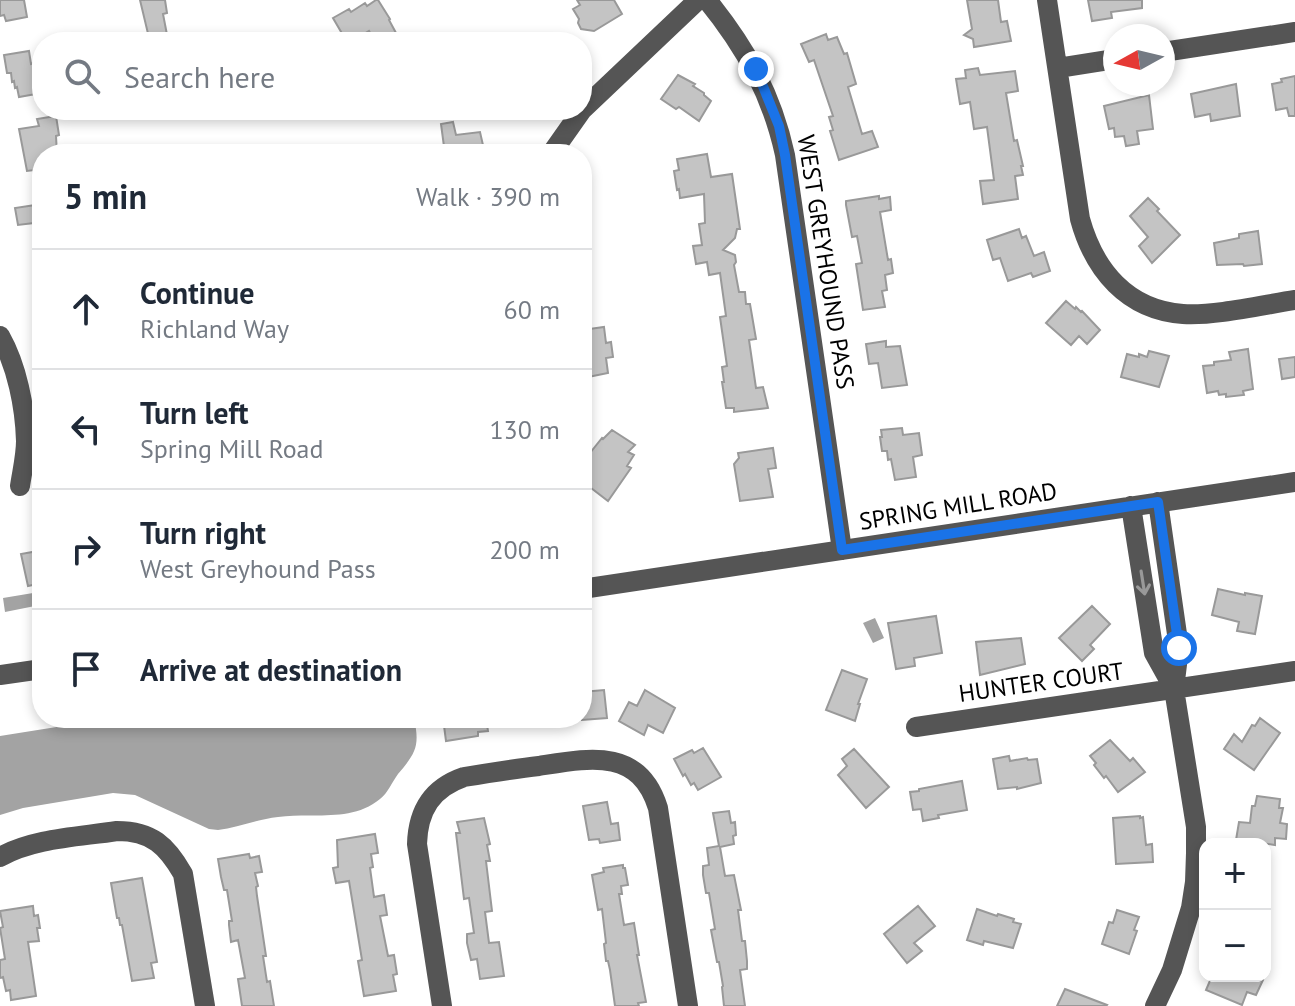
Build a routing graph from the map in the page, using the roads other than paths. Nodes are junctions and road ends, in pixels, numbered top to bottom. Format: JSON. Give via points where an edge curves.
{"nodes":[{"id":1,"x":698,"y":0,"type":"edge"},
{"id":2,"x":707,"y":0,"type":"edge"},
{"id":3,"x":1047,"y":0,"type":"edge"},
{"id":4,"x":1295,"y":32,"type":"edge"},
{"id":5,"x":1175,"y":50,"type":"edge"},
{"id":6,"x":1103,"y":61,"type":"edge"},
{"id":7,"x":1058,"y":68,"type":"junction"},
{"id":8,"x":592,"y":101,"type":"edge"},
{"id":9,"x":575,"y":120,"type":"edge"},
{"id":10,"x":558,"y":144,"type":"edge"},
{"id":11,"x":1295,"y":300,"type":"edge"},
{"id":12,"x":0,"y":336,"type":"edge"},
{"id":13,"x":1295,"y":482,"type":"edge"},
{"id":14,"x":20,"y":486,"type":"dead end"},
{"id":15,"x":1158,"y":502,"type":"junction"},
{"id":16,"x":1131,"y":506,"type":"junction"},
{"id":17,"x":842,"y":550,"type":"junction"},
{"id":18,"x":592,"y":588,"type":"edge"},
{"id":19,"x":32,"y":670,"type":"edge"},
{"id":20,"x":1295,"y":671,"type":"edge"},
{"id":21,"x":0,"y":675,"type":"edge"},
{"id":22,"x":1174,"y":689,"type":"junction"},
{"id":23,"x":916,"y":727,"type":"dead end"},
{"id":24,"x":0,"y":857,"type":"edge"},
{"id":25,"x":205,"y":1006,"type":"edge"},
{"id":26,"x":442,"y":1006,"type":"edge"},
{"id":27,"x":688,"y":1006,"type":"edge"},
{"id":28,"x":1155,"y":1006,"type":"edge"}],
"edges":[{"from":1,"to":8,"type":"street"},
{"from":2,"to":17,"type":"street","name":"WEST GREYHOUND PASS","via":[[756,69],[779,126]]},
{"from":3,"to":7,"type":"street"},
{"from":4,"to":5,"type":"street"},
{"from":6,"to":7,"type":"street"},
{"from":7,"to":11,"type":"street","via":[[1080,219],[1093,256],[1111,280],[1152,307],[1185,314]]},
{"from":9,"to":10,"type":"street"},
{"from":12,"to":14,"type":"street","via":[[15,371],[24,417]]},
{"from":13,"to":15,"type":"street","name":"SPRING MILL ROAD"},
{"from":15,"to":16,"type":"street","name":"SPRING MILL ROAD"},
{"from":15,"to":22,"type":"street","via":[[1179,648]]},
{"from":16,"to":17,"type":"street","name":"SPRING MILL ROAD"},
{"from":16,"to":22,"type":"street","one_way":true,"via":[[1154,653]]},
{"from":17,"to":18,"type":"street","name":"SPRING MILL ROAD"},
{"from":19,"to":21,"type":"street"},
{"from":20,"to":22,"type":"street","name":"HUNTER COURT"},
{"from":22,"to":23,"type":"street","name":"HUNTER COURT"},
{"from":22,"to":28,"type":"street","via":[[1196,827],[1195,882],[1172,970]]},
{"from":24,"to":25,"type":"street","via":[[33,844],[117,831],[153,838],[173,855],[183,874]]},
{"from":26,"to":27,"type":"street","via":[[417,844],[425,808],[448,782],[464,777],[596,758],[634,771],[654,794]]}]}
